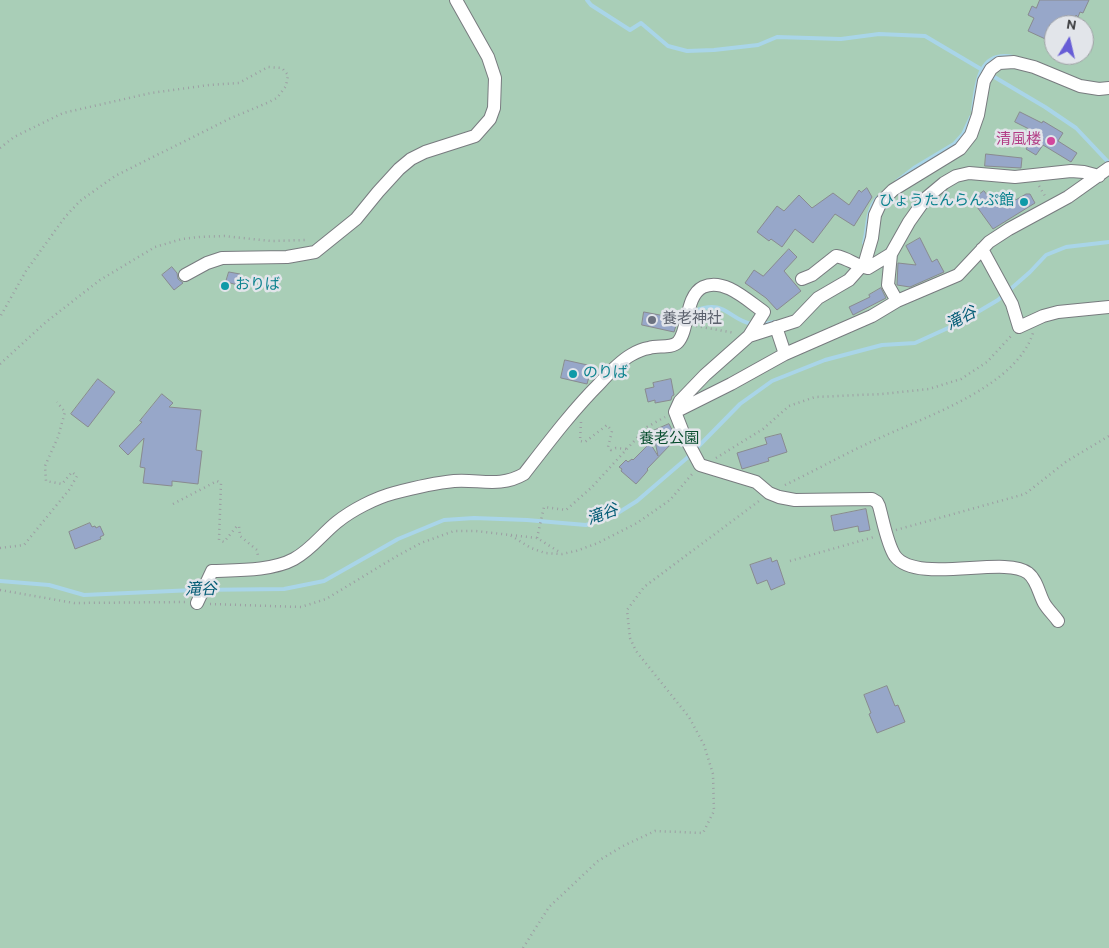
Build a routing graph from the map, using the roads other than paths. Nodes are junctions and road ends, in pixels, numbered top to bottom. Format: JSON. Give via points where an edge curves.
{"nodes":[{"id":1,"x":456,"y":0,"type":"edge"},
{"id":2,"x":1109,"y":88,"type":"edge"},
{"id":3,"x":1104,"y":172,"type":"edge"},
{"id":4,"x":982,"y":249,"type":"junction"},
{"id":5,"x":892,"y":254,"type":"junction"},
{"id":6,"x":860,"y":266,"type":"junction"},
{"id":7,"x":185,"y":275,"type":"dead end"},
{"id":8,"x":802,"y":279,"type":"dead end"},
{"id":9,"x":888,"y":281,"type":"junction"},
{"id":10,"x":897,"y":301,"type":"junction"},
{"id":11,"x":1109,"y":307,"type":"edge"},
{"id":12,"x":776,"y":327,"type":"junction"},
{"id":13,"x":749,"y":336,"type":"junction"},
{"id":14,"x":785,"y":354,"type":"junction"},
{"id":15,"x":675,"y":412,"type":"junction"},
{"id":16,"x":197,"y":603,"type":"road end"},
{"id":17,"x":1058,"y":621,"type":"dead end"}],
"edges":[{"from":1,"to":7,"type":"street","via":[[488,56],[494,78],[494,108],[490,120],[476,136],[411,159],[356,219],[315,252],[286,257],[222,258]]},
{"from":2,"to":6,"type":"street","via":[[1080,86],[1034,67],[1014,62],[999,63],[988,74],[971,135],[960,149],[893,190],[881,202],[874,215],[872,238]]},
{"from":3,"to":4,"type":"street","via":[[1068,197],[1009,229]]},
{"from":3,"to":5,"type":"street","via":[[1071,171],[1015,177],[970,173],[956,176],[926,198]]},
{"from":4,"to":10,"type":"street","via":[[958,275]]},
{"from":4,"to":11,"type":"street","via":[[1012,304],[1019,327],[1058,312]]},
{"from":5,"to":6,"type":"street"},
{"from":5,"to":9,"type":"street"},
{"from":6,"to":8,"type":"street","via":[[836,256]]},
{"from":6,"to":9,"type":"street"},
{"from":6,"to":12,"type":"street","via":[[849,280],[818,298],[796,320]]},
{"from":9,"to":10,"type":"street"},
{"from":10,"to":14,"type":"street","via":[[872,316]]},
{"from":12,"to":13,"type":"street"},
{"from":12,"to":14,"type":"street"},
{"from":13,"to":15,"type":"street","via":[[705,375],[680,401]]},
{"from":13,"to":16,"type":"street","via":[[764,312],[729,288],[712,285],[702,288],[692,300],[677,344],[650,347],[631,355],[612,370],[524,474],[502,482],[454,481],[391,493],[337,522],[295,559],[258,568],[212,572]]},
{"from":14,"to":15,"type":"street"},
{"from":15,"to":17,"type":"street","via":[[700,465],[756,482],[774,496],[795,500],[872,499],[879,506],[897,558],[909,565],[941,569],[1017,569],[1029,574]]}]}
